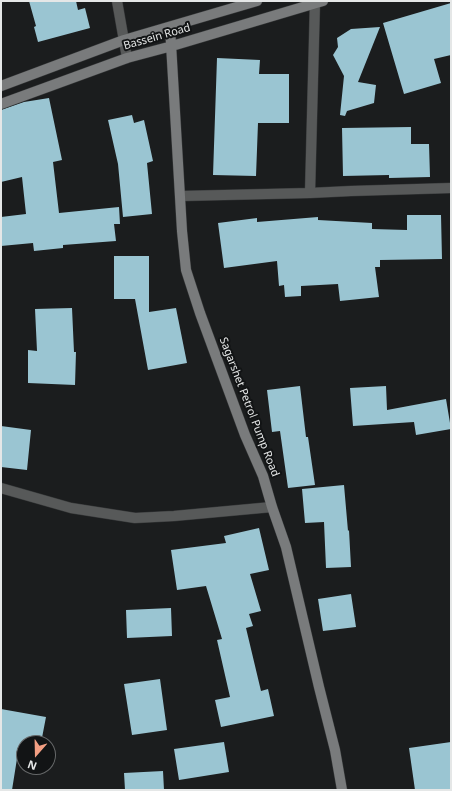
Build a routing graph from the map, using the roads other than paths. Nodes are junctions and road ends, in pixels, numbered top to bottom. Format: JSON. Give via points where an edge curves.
{"nodes":[{"id":1,"x":117,"y":1,"type":"edge"},
{"id":2,"x":257,"y":1,"type":"edge"},
{"id":3,"x":318,"y":2,"type":"edge"},
{"id":4,"x":170,"y":27,"type":"junction"},
{"id":5,"x":124,"y":40,"type":"junction"},
{"id":6,"x":172,"y":46,"type":"junction"},
{"id":7,"x":127,"y":58,"type":"junction"},
{"id":8,"x":1,"y":86,"type":"edge"},
{"id":9,"x":1,"y":104,"type":"edge"},
{"id":10,"x":451,"y":188,"type":"edge"},
{"id":11,"x":310,"y":193,"type":"junction"},
{"id":12,"x":180,"y":196,"type":"junction"},
{"id":13,"x":1,"y":488,"type":"edge"},
{"id":14,"x":272,"y":507,"type":"junction"},
{"id":15,"x":342,"y":790,"type":"edge"}],
"edges":[{"from":1,"to":5,"type":"street"},
{"from":2,"to":4,"type":"street","name":"Bassein Road"},
{"from":3,"to":6,"type":"street","name":"Bassein Road"},
{"from":3,"to":11,"type":"street"},
{"from":4,"to":5,"type":"street","name":"Bassein Road"},
{"from":4,"to":6,"type":"street","name":"Sagarshet Petrol Pump Road"},
{"from":5,"to":7,"type":"street"},
{"from":5,"to":8,"type":"street","name":"Bassein Road"},
{"from":6,"to":7,"type":"street","name":"Bassein Road"},
{"from":6,"to":12,"type":"street","name":"Sagarshet Petrol Pump Road"},
{"from":7,"to":9,"type":"street","name":"Bassein Road"},
{"from":10,"to":11,"type":"street"},
{"from":11,"to":12,"type":"street"},
{"from":12,"to":14,"type":"street","name":"Sagarshet Petrol Pump Road","via":[[186,270],[245,435],[263,476]]},
{"from":13,"to":14,"type":"street","via":[[71,508],[135,518]]},
{"from":14,"to":15,"type":"street","name":"Sagarshet Petrol Pump Road","via":[[286,547],[335,750]]}]}
